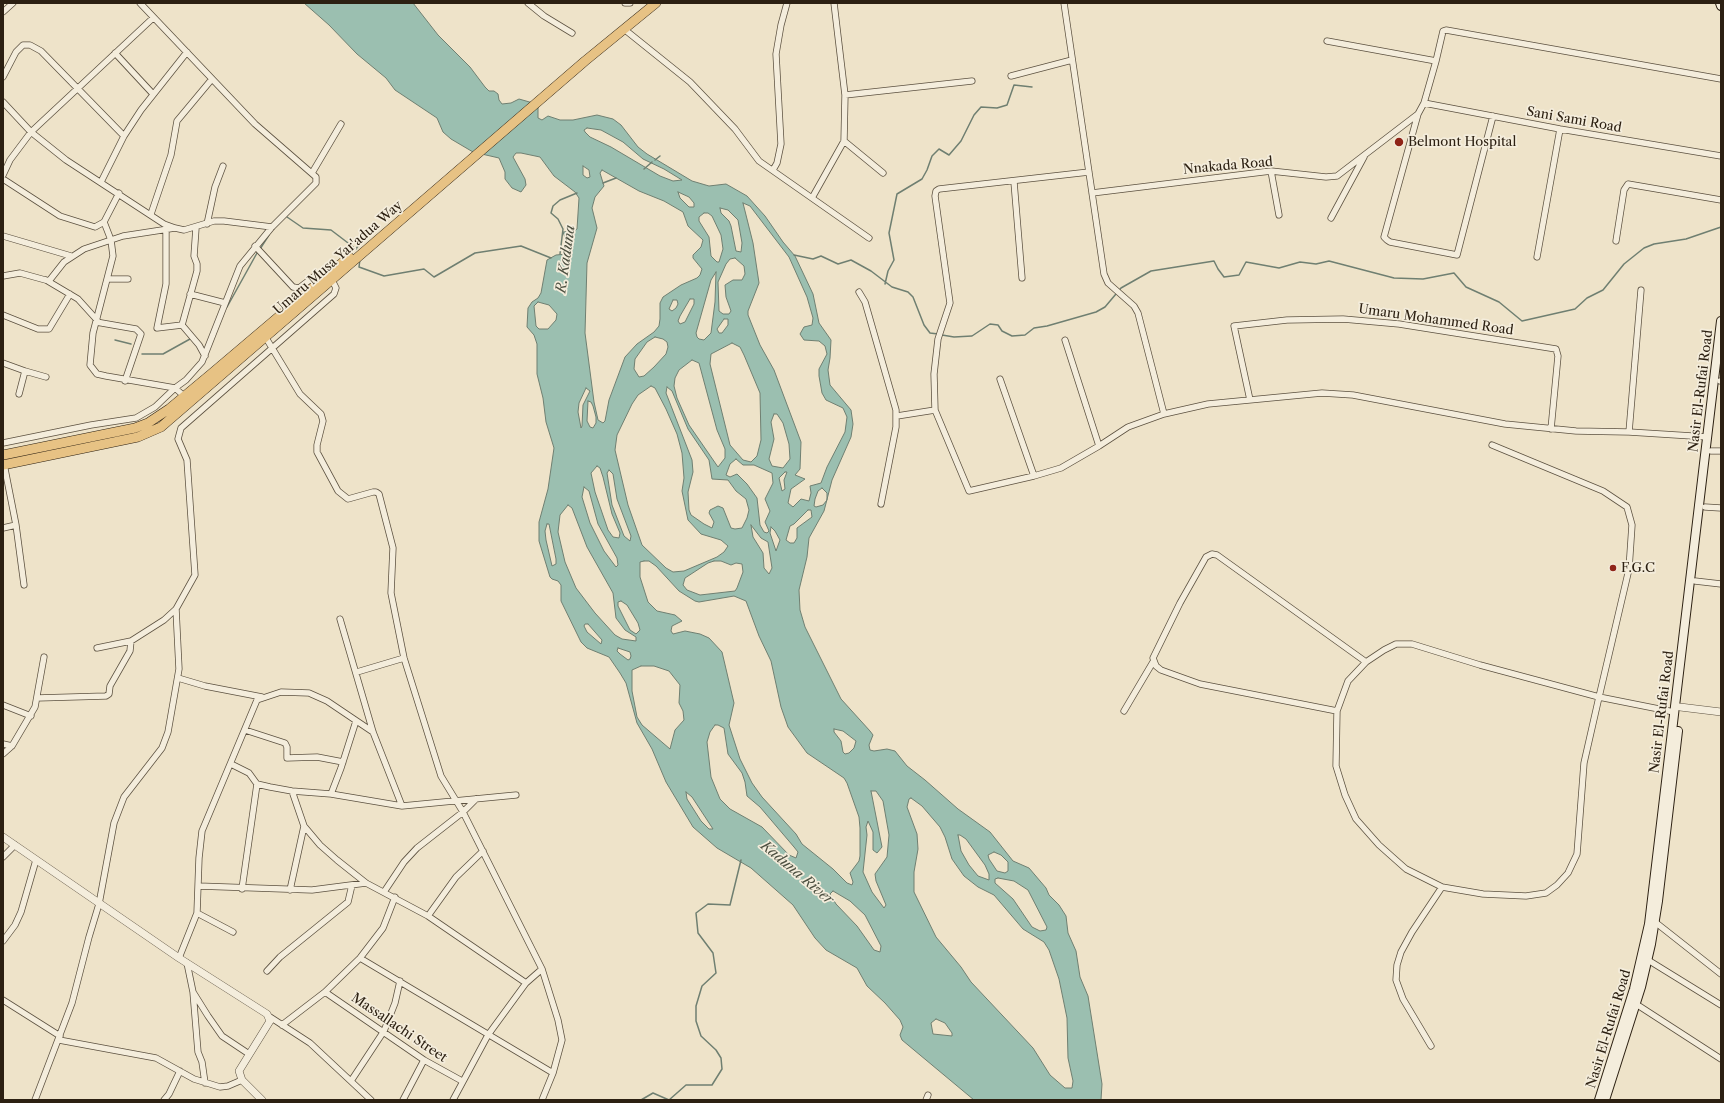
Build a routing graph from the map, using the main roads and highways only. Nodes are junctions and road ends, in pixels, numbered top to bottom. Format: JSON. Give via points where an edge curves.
{"nodes":[{"id":1,"x":646,"y":3,"type":"edge"},
{"id":2,"x":656,"y":3,"type":"edge"},
{"id":3,"x":1720,"y":3,"type":"edge"},
{"id":4,"x":1721,"y":6,"type":"edge"},
{"id":5,"x":584,"y":59,"type":"junction"},
{"id":6,"x":327,"y":280,"type":"junction"},
{"id":7,"x":1721,"y":321,"type":"edge"},
{"id":8,"x":1721,"y":370,"type":"edge"},
{"id":9,"x":1720,"y":381,"type":"edge"},
{"id":10,"x":3,"y":454,"type":"edge"},
{"id":11,"x":3,"y":464,"type":"edge"},
{"id":12,"x":1702,"y":510,"type":"junction"},
{"id":13,"x":1688,"y":621,"type":"junction"},
{"id":14,"x":1662,"y":843,"type":"junction"},
{"id":15,"x":1609,"y":1079,"type":"junction"},
{"id":16,"x":1599,"y":1100,"type":"edge"},
{"id":17,"x":1605,"y":1100,"type":"edge"}],
"edges":[{"from":1,"to":5,"type":"main road","name":"Umaru Musa Yar'adua Way"},
{"from":2,"to":5,"type":"main road","name":"Umaru Musa Yar'adua Way"},
{"from":3,"to":4,"type":"main road"},
{"from":5,"to":6,"type":"main road","name":"Umaru Musa Yar'adua Way"},
{"from":6,"to":10,"type":"main road","name":"Umaru Musa Yar'adua Way","via":[[153,420],[135,428]]},
{"from":6,"to":11,"type":"main road","name":"Umaru Musa Yar'adua Way","via":[[266,338],[173,419],[150,433]]},
{"from":7,"to":12,"type":"main road","name":"Nasir El-Rufai Road"},
{"from":8,"to":9,"type":"main road","name":"Nasir El-Rufai Road"},
{"from":9,"to":12,"type":"main road","name":"Nasir El-Rufai Road"},
{"from":12,"to":13,"type":"main road","name":"Nasir El-Rufai Road"},
{"from":12,"to":13,"type":"main road","name":"Nasir El-Rufai Road"},
{"from":13,"to":14,"type":"main road","name":"Nasir El-Rufai Road"},
{"from":14,"to":15,"type":"main road","name":"Nasir El-Rufai Road","via":[[1640,967]]},
{"from":14,"to":15,"type":"main road","name":"Nasir El-Rufai Road","via":[[1655,922],[1648,960],[1636,1004]]},
{"from":15,"to":16,"type":"main road","name":"Nasir El-Rufai Road"},
{"from":15,"to":17,"type":"main road"}]}
